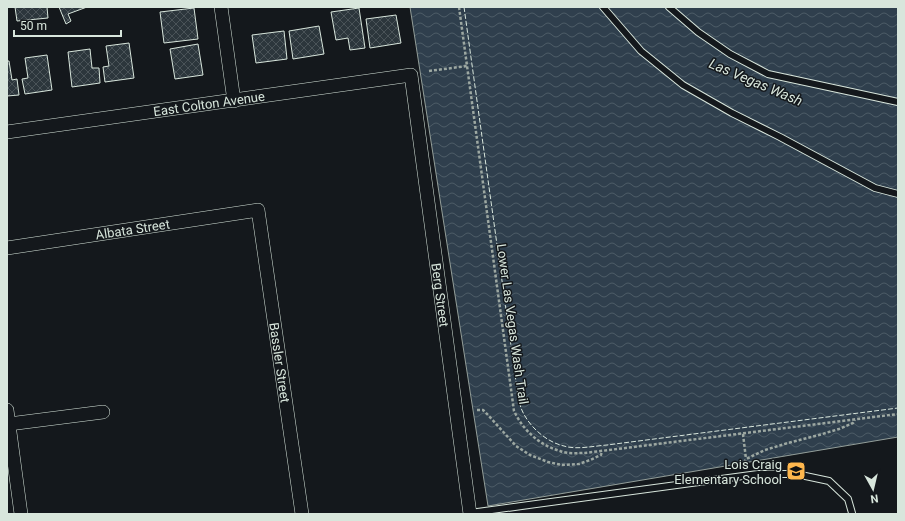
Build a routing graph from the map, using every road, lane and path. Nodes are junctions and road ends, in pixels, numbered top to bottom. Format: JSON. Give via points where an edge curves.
{"nodes":[{"id":1,"x":221,"y":7,"type":"edge"},
{"id":2,"x":458,"y":7,"type":"edge"},
{"id":3,"x":603,"y":7,"type":"edge"},
{"id":4,"x":669,"y":7,"type":"edge"},
{"id":5,"x":467,"y":66,"type":"junction"},
{"id":6,"x":429,"y":72,"type":"dead end"},
{"id":7,"x":412,"y":75,"type":"joint"},
{"id":8,"x":234,"y":101,"type":"junction"},
{"id":9,"x":898,"y":102,"type":"edge"},
{"id":10,"x":7,"y":132,"type":"edge"},
{"id":11,"x":898,"y":194,"type":"edge"},
{"id":12,"x":258,"y":210,"type":"joint"},
{"id":13,"x":7,"y":248,"type":"edge"},
{"id":14,"x":7,"y":410,"type":"edge"},
{"id":15,"x":477,"y":410,"type":"dead end"},
{"id":16,"x":103,"y":412,"type":"dead end"},
{"id":17,"x":898,"y":414,"type":"edge"},
{"id":18,"x":856,"y":419,"type":"junction"},
{"id":19,"x":9,"y":424,"type":"junction"},
{"id":20,"x":743,"y":434,"type":"junction"},
{"id":21,"x":602,"y":451,"type":"junction"},
{"id":22,"x":746,"y":459,"type":"junction"},
{"id":23,"x":736,"y":477,"type":"junction"},
{"id":24,"x":852,"y":513,"type":"dead end"},
{"id":25,"x":21,"y":514,"type":"edge"},
{"id":26,"x":302,"y":514,"type":"edge"},
{"id":27,"x":470,"y":514,"type":"edge"}],
"edges":[{"from":1,"to":8,"type":"street"},
{"from":2,"to":5,"type":"path","name":"Lower Las Vegas Wash Trail"},
{"from":3,"to":11,"type":"lane","via":[[642,51],[683,85],[875,188]]},
{"from":4,"to":9,"type":"lane","via":[[704,37],[768,74]]},
{"from":5,"to":6,"type":"path"},
{"from":5,"to":21,"type":"path","name":"Lower Las Vegas Wash Trail","via":[[514,411],[525,429],[534,437],[561,452]]},
{"from":7,"to":8,"type":"street","name":"East Colton Avenue"},
{"from":7,"to":27,"type":"street","name":"Berg Street"},
{"from":8,"to":10,"type":"street","name":"East Colton Avenue"},
{"from":12,"to":13,"type":"street","name":"Albata Street"},
{"from":12,"to":26,"type":"street","name":"Bassler Street"},
{"from":14,"to":19,"type":"street"},
{"from":15,"to":21,"type":"path","via":[[483,410],[516,446],[548,462],[578,464],[601,455]]},
{"from":16,"to":19,"type":"street"},
{"from":17,"to":18,"type":"path","name":"Lower Las Vegas Wash Trail"},
{"from":18,"to":20,"type":"path","name":"Lower Las Vegas Wash Trail"},
{"from":18,"to":22,"type":"path","via":[[839,429],[788,442]]},
{"from":19,"to":25,"type":"street"},
{"from":20,"to":21,"type":"path","name":"Lower Las Vegas Wash Trail"},
{"from":20,"to":22,"type":"path"},
{"from":22,"to":23,"type":"path"},
{"from":23,"to":24,"type":"lane","via":[[796,474],[829,481],[848,499]]},
{"from":23,"to":27,"type":"lane"}]}
